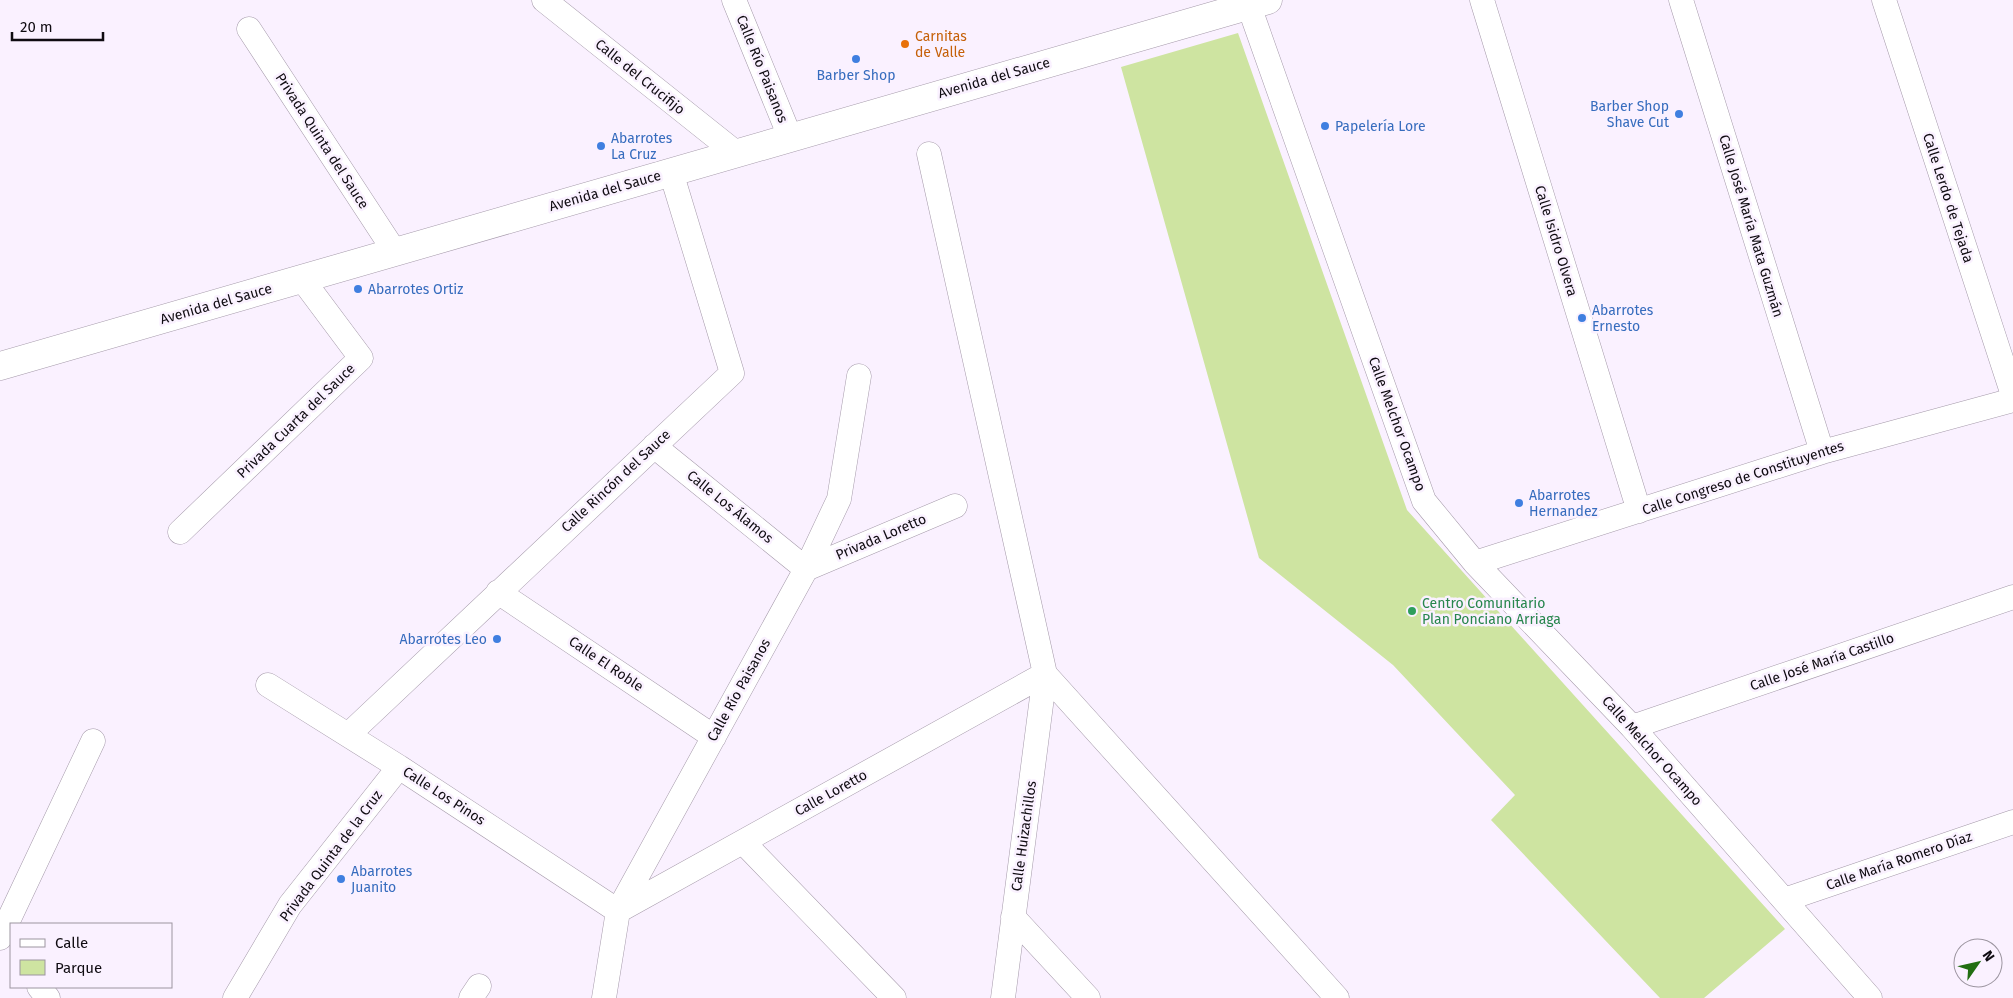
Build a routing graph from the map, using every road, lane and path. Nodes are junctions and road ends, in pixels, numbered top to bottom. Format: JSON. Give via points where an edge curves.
{"nodes":[{"id":1,"x":544,"y":0,"type":"edge"},
{"id":2,"x":734,"y":0,"type":"edge"},
{"id":3,"x":1482,"y":0,"type":"edge"},
{"id":4,"x":1681,"y":0,"type":"edge"},
{"id":5,"x":1884,"y":0,"type":"edge"},
{"id":6,"x":1254,"y":2,"type":"edge"},
{"id":7,"x":248,"y":29,"type":"dead end"},
{"id":8,"x":790,"y":137,"type":"junction"},
{"id":9,"x":736,"y":153,"type":"junction"},
{"id":10,"x":929,"y":154,"type":"dead end"},
{"id":11,"x":671,"y":172,"type":"junction"},
{"id":12,"x":395,"y":252,"type":"junction"},
{"id":13,"x":302,"y":279,"type":"junction"},
{"id":14,"x":0,"y":366,"type":"edge"},
{"id":15,"x":859,"y":376,"type":"dead end"},
{"id":16,"x":2013,"y":395,"type":"edge"},
{"id":17,"x":2013,"y":400,"type":"edge"},
{"id":18,"x":654,"y":446,"type":"junction"},
{"id":19,"x":1822,"y":452,"type":"junction"},
{"id":20,"x":955,"y":506,"type":"dead end"},
{"id":21,"x":1639,"y":511,"type":"junction"},
{"id":22,"x":180,"y":532,"type":"dead end"},
{"id":23,"x":1475,"y":563,"type":"junction"},
{"id":24,"x":806,"y":569,"type":"junction"},
{"id":25,"x":498,"y":592,"type":"junction"},
{"id":26,"x":2013,"y":597,"type":"edge"},
{"id":27,"x":1045,"y":674,"type":"junction"},
{"id":28,"x":268,"y":685,"type":"dead end"},
{"id":29,"x":1632,"y":727,"type":"junction"},
{"id":30,"x":348,"y":735,"type":"junction"},
{"id":31,"x":714,"y":737,"type":"junction"},
{"id":32,"x":93,"y":741,"type":"dead end"},
{"id":33,"x":399,"y":767,"type":"junction"},
{"id":34,"x":2013,"y":822,"type":"edge"},
{"id":35,"x":742,"y":842,"type":"junction"},
{"id":36,"x":1784,"y":900,"type":"junction"},
{"id":37,"x":618,"y":911,"type":"junction"},
{"id":38,"x":1013,"y":917,"type":"junction"},
{"id":39,"x":0,"y":938,"type":"edge"},
{"id":40,"x":10,"y":951,"type":"edge"},
{"id":41,"x":40,"y":988,"type":"edge"},
{"id":42,"x":48,"y":998,"type":"edge"},
{"id":43,"x":235,"y":998,"type":"edge"},
{"id":44,"x":604,"y":998,"type":"edge"},
{"id":45,"x":894,"y":998,"type":"edge"},
{"id":46,"x":1002,"y":998,"type":"edge"},
{"id":47,"x":1088,"y":998,"type":"edge"},
{"id":48,"x":1337,"y":998,"type":"edge"},
{"id":49,"x":1870,"y":998,"type":"edge"}],
"edges":[{"from":1,"to":9,"type":"street","name":"Calle del Crucifijo"},
{"from":2,"to":8,"type":"street","name":"Calle Río Paisanos"},
{"from":3,"to":21,"type":"street","name":"Calle Isidro Olvera"},
{"from":4,"to":19,"type":"street","name":"Calle José María Mata Guzmán"},
{"from":5,"to":16,"type":"street","name":"Calle Lerdo de Tejada"},
{"from":6,"to":8,"type":"main road","name":"Avenida del Sauce"},
{"from":6,"to":23,"type":"street","name":"Calle Melchor Ocampo","via":[[1424,501]]},
{"from":7,"to":12,"type":"street","name":"Privada Quinta del Sauce"},
{"from":8,"to":9,"type":"main road","name":"Avenida del Sauce"},
{"from":9,"to":11,"type":"main road","name":"Avenida del Sauce"},
{"from":10,"to":27,"type":"street"},
{"from":11,"to":12,"type":"main road","name":"Avenida del Sauce"},
{"from":11,"to":18,"type":"street","name":"Calle Rincón del Sauce","via":[[732,373]]},
{"from":12,"to":13,"type":"main road","name":"Avenida del Sauce"},
{"from":13,"to":14,"type":"main road","name":"Avenida del Sauce"},
{"from":13,"to":22,"type":"street","name":"Privada Cuarta del Sauce","via":[[361,358]]},
{"from":15,"to":24,"type":"street","name":"Calle Río Paisanos","via":[[839,499]]},
{"from":17,"to":19,"type":"street","name":"Calle Congreso de Constituyentes"},
{"from":18,"to":24,"type":"street","name":"Calle Los Álamos"},
{"from":18,"to":25,"type":"street","name":"Calle Rincón del Sauce"},
{"from":19,"to":21,"type":"street","name":"Calle Congreso de Constituyentes"},
{"from":20,"to":24,"type":"street","name":"Privada Loretto"},
{"from":21,"to":23,"type":"street","name":"Calle Congreso de Constituyentes"},
{"from":23,"to":29,"type":"street","name":"Calle Melchor Ocampo"},
{"from":24,"to":31,"type":"street","name":"Calle Río Paisanos"},
{"from":25,"to":30,"type":"street","name":"Calle Rincón del Sauce"},
{"from":25,"to":31,"type":"street","name":"Calle El Roble"},
{"from":26,"to":29,"type":"street","name":"Calle José María Castillo"},
{"from":27,"to":35,"type":"street","name":"Calle Loretto"},
{"from":27,"to":38,"type":"street","name":"Calle Huizachillos"},
{"from":27,"to":48,"type":"street"},
{"from":28,"to":30,"type":"street","name":"Calle Los Pinos"},
{"from":29,"to":36,"type":"street","name":"Calle Melchor Ocampo"},
{"from":30,"to":33,"type":"street","name":"Calle Los Pinos"},
{"from":31,"to":37,"type":"street","name":"Calle Río Paisanos"},
{"from":32,"to":39,"type":"street"},
{"from":33,"to":37,"type":"street","name":"Calle Los Pinos"},
{"from":33,"to":43,"type":"street","name":"Privada Quinta de la Cruz","via":[[290,905]]},
{"from":34,"to":36,"type":"street","name":"Calle María Romero Díaz"},
{"from":35,"to":37,"type":"street","name":"Calle Loretto"},
{"from":35,"to":45,"type":"street"},
{"from":36,"to":49,"type":"street","name":"Calle Melchor Ocampo"},
{"from":37,"to":44,"type":"street","name":"Calle Río Paisanos"},
{"from":38,"to":46,"type":"street","name":"Calle Huizachillos"},
{"from":38,"to":47,"type":"street"},
{"from":39,"to":40,"type":"street"},
{"from":41,"to":42,"type":"street"}]}
